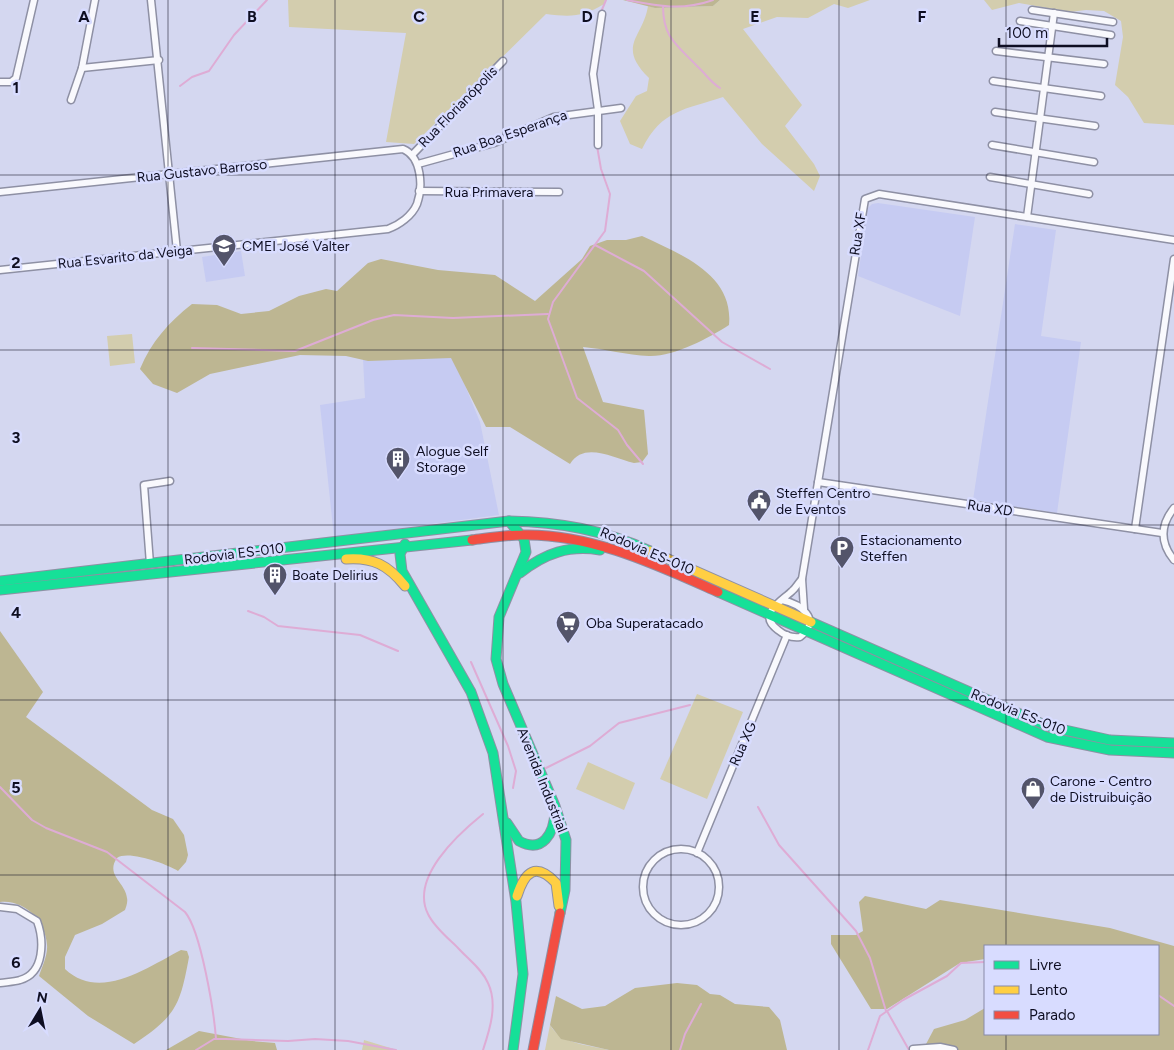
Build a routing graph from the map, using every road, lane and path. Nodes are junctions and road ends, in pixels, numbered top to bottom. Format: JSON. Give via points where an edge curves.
{"nodes":[{"id":1,"x":34,"y":0,"type":"edge"},
{"id":2,"x":95,"y":0,"type":"edge"},
{"id":3,"x":151,"y":0,"type":"edge"},
{"id":4,"x":1032,"y":10,"type":"dead end"},
{"id":5,"x":1054,"y":13,"type":"junction"},
{"id":6,"x":602,"y":14,"type":"dead end"},
{"id":7,"x":1020,"y":21,"type":"dead end"},
{"id":8,"x":1113,"y":22,"type":"dead end"},
{"id":9,"x":1052,"y":26,"type":"junction"},
{"id":10,"x":1111,"y":35,"type":"dead end"},
{"id":11,"x":996,"y":51,"type":"dead end"},
{"id":12,"x":1047,"y":57,"type":"junction"},
{"id":13,"x":159,"y":60,"type":"junction"},
{"id":14,"x":503,"y":61,"type":"dead end"},
{"id":15,"x":1104,"y":64,"type":"dead end"},
{"id":16,"x":82,"y":68,"type":"junction"},
{"id":17,"x":993,"y":81,"type":"dead end"},
{"id":18,"x":0,"y":82,"type":"edge"},
{"id":19,"x":1043,"y":88,"type":"junction"},
{"id":20,"x":1101,"y":96,"type":"dead end"},
{"id":21,"x":72,"y":100,"type":"dead end"},
{"id":22,"x":621,"y":108,"type":"dead end"},
{"id":23,"x":598,"y":110,"type":"junction"},
{"id":24,"x":995,"y":112,"type":"dead end"},
{"id":25,"x":1039,"y":118,"type":"junction"},
{"id":26,"x":1096,"y":126,"type":"dead end"},
{"id":27,"x":992,"y":144,"type":"dead end"},
{"id":28,"x":598,"y":145,"type":"dead end"},
{"id":29,"x":1035,"y":151,"type":"junction"},
{"id":30,"x":413,"y":154,"type":"junction"},
{"id":31,"x":1094,"y":162,"type":"dead end"},
{"id":32,"x":418,"y":164,"type":"junction"},
{"id":33,"x":170,"y":174,"type":"junction"},
{"id":34,"x":990,"y":177,"type":"dead end"},
{"id":35,"x":1031,"y":183,"type":"junction"},
{"id":36,"x":419,"y":191,"type":"junction"},
{"id":37,"x":0,"y":192,"type":"edge"},
{"id":38,"x":560,"y":192,"type":"dead end"},
{"id":39,"x":1089,"y":194,"type":"dead end"},
{"id":40,"x":1027,"y":217,"type":"junction"},
{"id":41,"x":1174,"y":240,"type":"edge"},
{"id":42,"x":177,"y":251,"type":"junction"},
{"id":43,"x":1174,"y":259,"type":"edge"},
{"id":44,"x":0,"y":270,"type":"edge"},
{"id":45,"x":170,"y":482,"type":"dead end"},
{"id":46,"x":818,"y":482,"type":"junction"},
{"id":47,"x":1174,"y":508,"type":"edge"},
{"id":48,"x":509,"y":521,"type":"junction"},
{"id":49,"x":1135,"y":529,"type":"junction"},
{"id":50,"x":418,"y":532,"type":"junction"},
{"id":51,"x":1162,"y":534,"type":"junction"},
{"id":52,"x":521,"y":535,"type":"junction"},
{"id":53,"x":402,"y":547,"type":"junction"},
{"id":54,"x":305,"y":557,"type":"junction"},
{"id":55,"x":1174,"y":560,"type":"edge"},
{"id":56,"x":150,"y":564,"type":"junction"},
{"id":57,"x":670,"y":571,"type":"junction"},
{"id":58,"x":518,"y":575,"type":"junction"},
{"id":59,"x":802,"y":579,"type":"junction"},
{"id":60,"x":0,"y":587,"type":"edge"},
{"id":61,"x":782,"y":600,"type":"junction"},
{"id":62,"x":418,"y":602,"type":"junction"},
{"id":63,"x":774,"y":606,"type":"junction"},
{"id":64,"x":804,"y":609,"type":"junction"},
{"id":65,"x":770,"y":616,"type":"junction"},
{"id":66,"x":809,"y":622,"type":"junction"},
{"id":67,"x":805,"y":632,"type":"junction"},
{"id":68,"x":788,"y":635,"type":"junction"},
{"id":69,"x":1174,"y":743,"type":"edge"},
{"id":70,"x":1174,"y":753,"type":"edge"},
{"id":71,"x":554,"y":806,"type":"junction"},
{"id":72,"x":504,"y":819,"type":"junction"},
{"id":73,"x":697,"y":852,"type":"junction"},
{"id":74,"x":516,"y":902,"type":"junction"},
{"id":75,"x":0,"y":907,"type":"edge"},
{"id":76,"x":559,"y":914,"type":"junction"},
{"id":77,"x":0,"y":983,"type":"edge"},
{"id":78,"x":913,"y":1049,"type":"dead end"},
{"id":79,"x":514,"y":1050,"type":"edge"},
{"id":80,"x":533,"y":1050,"type":"edge"},
{"id":81,"x":954,"y":1050,"type":"edge"}],
"edges":[{"from":1,"to":18,"type":"street","via":[[16,78],[11,82]]},
{"from":2,"to":16,"type":"street"},
{"from":3,"to":13,"type":"street"},
{"from":4,"to":5,"type":"street"},
{"from":5,"to":8,"type":"street"},
{"from":5,"to":9,"type":"street"},
{"from":6,"to":23,"type":"street","via":[[593,74]]},
{"from":7,"to":9,"type":"street"},
{"from":9,"to":10,"type":"street"},
{"from":9,"to":12,"type":"street"},
{"from":11,"to":12,"type":"street"},
{"from":12,"to":15,"type":"street"},
{"from":12,"to":19,"type":"street"},
{"from":13,"to":16,"type":"street"},
{"from":13,"to":33,"type":"street"},
{"from":14,"to":30,"type":"street","name":"Rua Florianópolis"},
{"from":16,"to":21,"type":"street"},
{"from":17,"to":19,"type":"street"},
{"from":19,"to":20,"type":"street"},
{"from":19,"to":25,"type":"street"},
{"from":22,"to":23,"type":"street","name":"Rua Boa Esperança"},
{"from":23,"to":28,"type":"street"},
{"from":23,"to":32,"type":"street","name":"Rua Boa Esperança","via":[[538,123],[494,142]]},
{"from":24,"to":25,"type":"street"},
{"from":25,"to":26,"type":"street"},
{"from":25,"to":29,"type":"street"},
{"from":27,"to":29,"type":"street"},
{"from":29,"to":31,"type":"street"},
{"from":29,"to":35,"type":"street"},
{"from":30,"to":32,"type":"street","name":"Rua Esvarito da Veiga"},
{"from":30,"to":33,"type":"street","name":"Rua Gustavo Barroso","via":[[403,149]]},
{"from":32,"to":36,"type":"street","name":"Rua Esvarito da Veiga"},
{"from":33,"to":37,"type":"street","name":"Rua Gustavo Barroso"},
{"from":33,"to":42,"type":"street"},
{"from":34,"to":35,"type":"street"},
{"from":35,"to":39,"type":"street"},
{"from":35,"to":40,"type":"street"},
{"from":36,"to":38,"type":"street","name":"Rua Primavera"},
{"from":36,"to":42,"type":"street","name":"Rua Esvarito da Veiga","via":[[412,211],[388,229]]},
{"from":40,"to":41,"type":"street","name":"Rua XF"},
{"from":40,"to":46,"type":"street","name":"Rua XF","via":[[879,194],[865,199]]},
{"from":42,"to":44,"type":"street","name":"Rua Esvarito da Veiga"},
{"from":43,"to":49,"type":"street"},
{"from":45,"to":56,"type":"street","via":[[144,485]]},
{"from":46,"to":49,"type":"street","name":"Rua XD"},
{"from":46,"to":59,"type":"street","name":"Rua XF"},
{"from":47,"to":51,"type":"street","via":[[1166,517]]},
{"from":48,"to":50,"type":"main road","name":"Rodovia ES-010"},
{"from":48,"to":52,"type":"main road"},
{"from":48,"to":63,"type":"main road","name":"Rodovia ES-010","via":[[566,523],[612,534]]},
{"from":49,"to":51,"type":"street","name":"Rua XD"},
{"from":50,"to":53,"type":"main road"},
{"from":50,"to":56,"type":"main road","name":"Rodovia ES-010"},
{"from":51,"to":55,"type":"street","via":[[1166,550]]},
{"from":52,"to":53,"type":"main road","name":"Rodovia ES-010"},
{"from":52,"to":57,"type":"main road","name":"Rodovia ES-010","via":[[595,543]]},
{"from":52,"to":58,"type":"main road","name":"Avenida Industrial","via":[[526,552]]},
{"from":53,"to":54,"type":"main road","name":"Rodovia ES-010"},
{"from":53,"to":62,"type":"main road","via":[[402,571]]},
{"from":54,"to":60,"type":"main road","name":"Rodovia ES-010"},
{"from":54,"to":62,"type":"main road","via":[[320,561],[364,557],[377,560],[399,577]]},
{"from":56,"to":60,"type":"main road","name":"Rodovia ES-010"},
{"from":57,"to":58,"type":"main road","name":"Avenida Industrial","via":[[660,572],[593,549],[568,548],[551,552]]},
{"from":57,"to":65,"type":"main road","name":"Rodovia ES-010"},
{"from":58,"to":71,"type":"main road","name":"Avenida Industrial","via":[[507,593],[499,617],[496,660]]},
{"from":59,"to":61,"type":"street"},
{"from":59,"to":64,"type":"street","name":"Rua XF"},
{"from":61,"to":63,"type":"street"},
{"from":61,"to":64,"type":"street"},
{"from":62,"to":72,"type":"main road","via":[[471,692],[483,721],[498,773]]},
{"from":63,"to":65,"type":"street"},
{"from":63,"to":66,"type":"main road","name":"Rodovia ES-010"},
{"from":64,"to":66,"type":"street","name":"Rua XF"},
{"from":65,"to":67,"type":"main road","name":"Rodovia ES-010"},
{"from":65,"to":68,"type":"street","via":[[773,626]]},
{"from":66,"to":67,"type":"street"},
{"from":66,"to":69,"type":"main road","name":"Rodovia ES-010","via":[[1046,726],[1124,743]]},
{"from":67,"to":68,"type":"street","via":[[796,638]]},
{"from":67,"to":70,"type":"main road","name":"Rodovia ES-010","via":[[1046,737],[1108,751]]},
{"from":68,"to":73,"type":"street","name":"Rua XG"},
{"from":71,"to":72,"type":"main road","via":[[554,829],[546,842],[539,844],[524,844],[518,840]]},
{"from":71,"to":76,"type":"main road","name":"Avenida Industrial","via":[[566,840],[567,854],[566,881]]},
{"from":72,"to":74,"type":"main road"},
{"from":73,"to":73,"type":"street","via":[[672,850],[651,863],[643,880],[644,899],[659,919],[676,925],[695,923],[714,906],[719,882],[715,870]]},
{"from":74,"to":76,"type":"main road","via":[[523,878],[530,873],[542,872],[556,883]]},
{"from":74,"to":79,"type":"main road","via":[[524,974]]},
{"from":75,"to":77,"type":"street","via":[[17,909],[38,921],[42,941],[39,960],[32,973],[22,980]]},
{"from":76,"to":80,"type":"main road","name":"Avenida Industrial"},
{"from":78,"to":81,"type":"street","via":[[940,1047]]}]}
